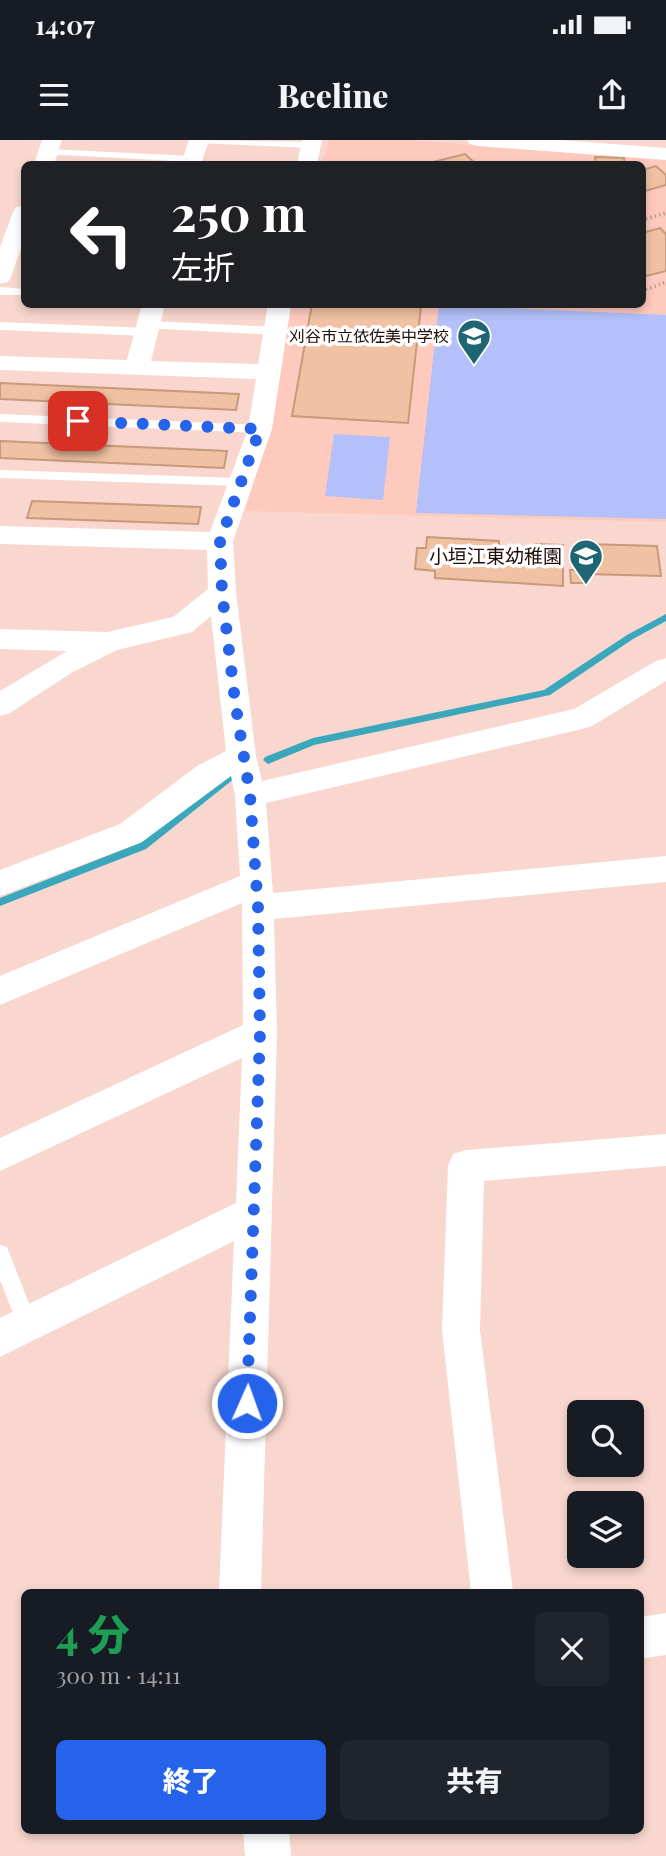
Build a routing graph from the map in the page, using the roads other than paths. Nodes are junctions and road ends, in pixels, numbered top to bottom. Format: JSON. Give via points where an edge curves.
{"nodes":[{"id":1,"x":477,"y":140,"type":"edge"},
{"id":2,"x":528,"y":142,"type":"edge"},
{"id":3,"x":310,"y":150,"type":"edge"},
{"id":4,"x":195,"y":151,"type":"edge"},
{"id":5,"x":48,"y":152,"type":"edge"},
{"id":6,"x":666,"y":154,"type":"edge"},
{"id":7,"x":20,"y":233,"type":"edge"},
{"id":8,"x":10,"y":266,"type":"edge"},
{"id":9,"x":0,"y":291,"type":"edge"},
{"id":10,"x":21,"y":292,"type":"edge"},
{"id":11,"x":278,"y":318,"type":"edge"},
{"id":12,"x":150,"y":320,"type":"edge"},
{"id":13,"x":0,"y":326,"type":"edge"},
{"id":14,"x":0,"y":363,"type":"edge"},
{"id":15,"x":138,"y":367,"type":"junction"},
{"id":16,"x":271,"y":372,"type":"junction"},
{"id":17,"x":0,"y":418,"type":"edge"},
{"id":18,"x":260,"y":429,"type":"junction"},
{"id":19,"x":0,"y":474,"type":"edge"},
{"id":20,"x":240,"y":482,"type":"junction"},
{"id":21,"x":0,"y":536,"type":"edge"},
{"id":22,"x":220,"y":541,"type":"junction"},
{"id":23,"x":222,"y":592,"type":"junction"},
{"id":24,"x":0,"y":639,"type":"edge"},
{"id":25,"x":109,"y":642,"type":"junction"},
{"id":26,"x":666,"y":668,"type":"edge"},
{"id":27,"x":0,"y":705,"type":"edge"},
{"id":28,"x":242,"y":756,"type":"junction"},
{"id":29,"x":250,"y":795,"type":"junction"},
{"id":30,"x":666,"y":869,"type":"edge"},
{"id":31,"x":0,"y":883,"type":"edge"},
{"id":32,"x":256,"y":895,"type":"junction"},
{"id":33,"x":0,"y":991,"type":"edge"},
{"id":34,"x":260,"y":1033,"type":"junction"},
{"id":35,"x":666,"y":1150,"type":"edge"},
{"id":36,"x":0,"y":1155,"type":"edge"},
{"id":37,"x":253,"y":1213,"type":"junction"},
{"id":38,"x":0,"y":1254,"type":"edge"},
{"id":39,"x":14,"y":1331,"type":"edge"},
{"id":40,"x":240,"y":1589,"type":"edge"},
{"id":41,"x":492,"y":1589,"type":"edge"},
{"id":42,"x":666,"y":1634,"type":"edge"},
{"id":43,"x":644,"y":1637,"type":"edge"},
{"id":44,"x":266,"y":1834,"type":"edge"},
{"id":45,"x":268,"y":1856,"type":"edge"}],
"edges":[{"from":1,"to":2,"type":"street"},
{"from":2,"to":6,"type":"street"},
{"from":3,"to":4,"type":"lane"},
{"from":4,"to":5,"type":"lane"},
{"from":7,"to":8,"type":"street"},
{"from":9,"to":10,"type":"lane"},
{"from":11,"to":12,"type":"lane"},
{"from":11,"to":16,"type":"street"},
{"from":12,"to":13,"type":"lane"},
{"from":12,"to":15,"type":"street"},
{"from":14,"to":15,"type":"street"},
{"from":15,"to":16,"type":"street"},
{"from":16,"to":18,"type":"street"},
{"from":17,"to":18,"type":"lane"},
{"from":18,"to":20,"type":"street"},
{"from":19,"to":20,"type":"lane"},
{"from":20,"to":22,"type":"street"},
{"from":21,"to":22,"type":"street"},
{"from":22,"to":23,"type":"street"},
{"from":23,"to":25,"type":"street","via":[[182,625]]},
{"from":23,"to":28,"type":"street"},
{"from":24,"to":25,"type":"street"},
{"from":25,"to":27,"type":"street"},
{"from":26,"to":29,"type":"street","via":[[582,718]]},
{"from":28,"to":29,"type":"street"},
{"from":28,"to":31,"type":"street","via":[[208,775],[131,832]]},
{"from":29,"to":32,"type":"street"},
{"from":30,"to":32,"type":"street"},
{"from":32,"to":33,"type":"street"},
{"from":32,"to":34,"type":"street"},
{"from":34,"to":36,"type":"street"},
{"from":34,"to":37,"type":"street"},
{"from":35,"to":41,"type":"street","via":[[466,1167],[461,1330]]},
{"from":37,"to":39,"type":"street"},
{"from":37,"to":40,"type":"street"},
{"from":38,"to":39,"type":"lane"},
{"from":42,"to":43,"type":"street"},
{"from":44,"to":45,"type":"street"}]}
